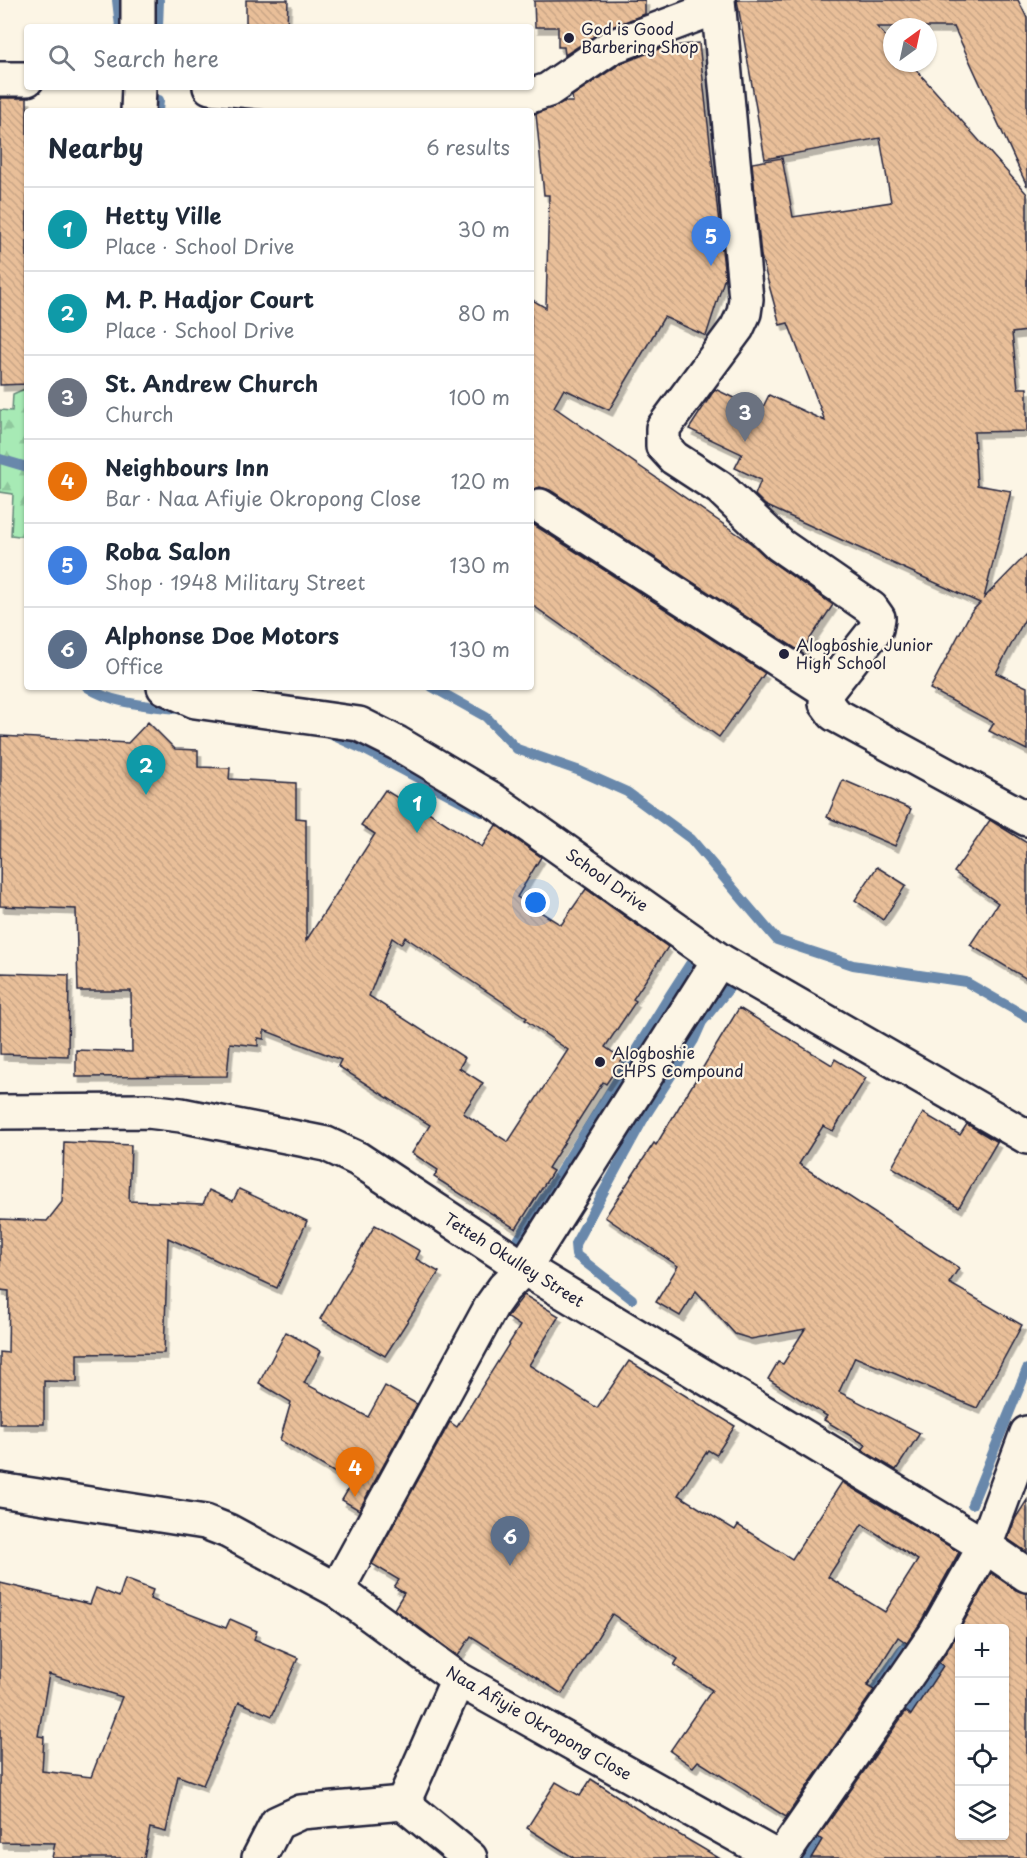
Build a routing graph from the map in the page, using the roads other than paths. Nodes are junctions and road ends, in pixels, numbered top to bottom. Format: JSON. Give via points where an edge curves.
{"nodes":[{"id":1,"x":138,"y":0,"type":"edge"},
{"id":2,"x":717,"y":4,"type":"edge"},
{"id":3,"x":138,"y":24,"type":"edge"},
{"id":4,"x":0,"y":78,"type":"edge"},
{"id":5,"x":24,"y":79,"type":"edge"},
{"id":6,"x":139,"y":90,"type":"edge"},
{"id":7,"x":241,"y":90,"type":"edge"},
{"id":8,"x":138,"y":108,"type":"edge"},
{"id":9,"x":540,"y":506,"type":"dead end"},
{"id":10,"x":171,"y":690,"type":"edge"},
{"id":11,"x":827,"y":691,"type":"junction"},
{"id":12,"x":1027,"y":819,"type":"edge"},
{"id":13,"x":719,"y":960,"type":"junction"},
{"id":14,"x":0,"y":1112,"type":"edge"},
{"id":15,"x":1027,"y":1137,"type":"edge"},
{"id":16,"x":524,"y":1268,"type":"junction"},
{"id":17,"x":1027,"y":1433,"type":"edge"},
{"id":18,"x":0,"y":1490,"type":"edge"},
{"id":19,"x":985,"y":1546,"type":"junction"},
{"id":20,"x":1027,"y":1575,"type":"edge"},
{"id":21,"x":337,"y":1590,"type":"junction"},
{"id":22,"x":458,"y":1679,"type":"junction"},
{"id":23,"x":403,"y":1803,"type":"junction"},
{"id":24,"x":260,"y":1858,"type":"edge"},
{"id":25,"x":470,"y":1858,"type":"edge"},
{"id":26,"x":779,"y":1858,"type":"edge"}],
"edges":[{"from":1,"to":3,"type":"street"},
{"from":2,"to":7,"type":"street","via":[[611,47],[548,90],[518,100],[303,96]]},
{"from":2,"to":11,"type":"street","via":[[746,298],[737,328],[663,428],[663,446],[720,488],[780,545],[872,608],[878,618],[876,629]]},
{"from":4,"to":5,"type":"street"},
{"from":6,"to":8,"type":"street"},
{"from":9,"to":11,"type":"street"},
{"from":10,"to":13,"type":"street","name":"School Drive","via":[[195,701],[359,724],[490,798]]},
{"from":11,"to":12,"type":"street","via":[[826,703],[834,714]]},
{"from":13,"to":15,"type":"street","name":"School Drive"},
{"from":13,"to":16,"type":"street"},
{"from":14,"to":16,"type":"street","name":"Tetteh Okulley Street","via":[[159,1113],[326,1144],[358,1159]]},
{"from":16,"to":19,"type":"street","name":"Tetteh Okulley Street"},
{"from":16,"to":21,"type":"street","via":[[492,1305]]},
{"from":17,"to":19,"type":"street"},
{"from":18,"to":21,"type":"street","name":"Naa Afiyie Okropong Close","via":[[206,1522]]},
{"from":19,"to":20,"type":"street","name":"Tetteh Okulley Street"},
{"from":19,"to":26,"type":"street","via":[[935,1635]]},
{"from":21,"to":22,"type":"street","name":"Naa Afiyie Okropong Close"},
{"from":22,"to":23,"type":"street"},
{"from":22,"to":26,"type":"street","name":"Naa Afiyie Okropong Close"},
{"from":23,"to":24,"type":"street","via":[[302,1812],[277,1823]]},
{"from":23,"to":25,"type":"street"}]}
